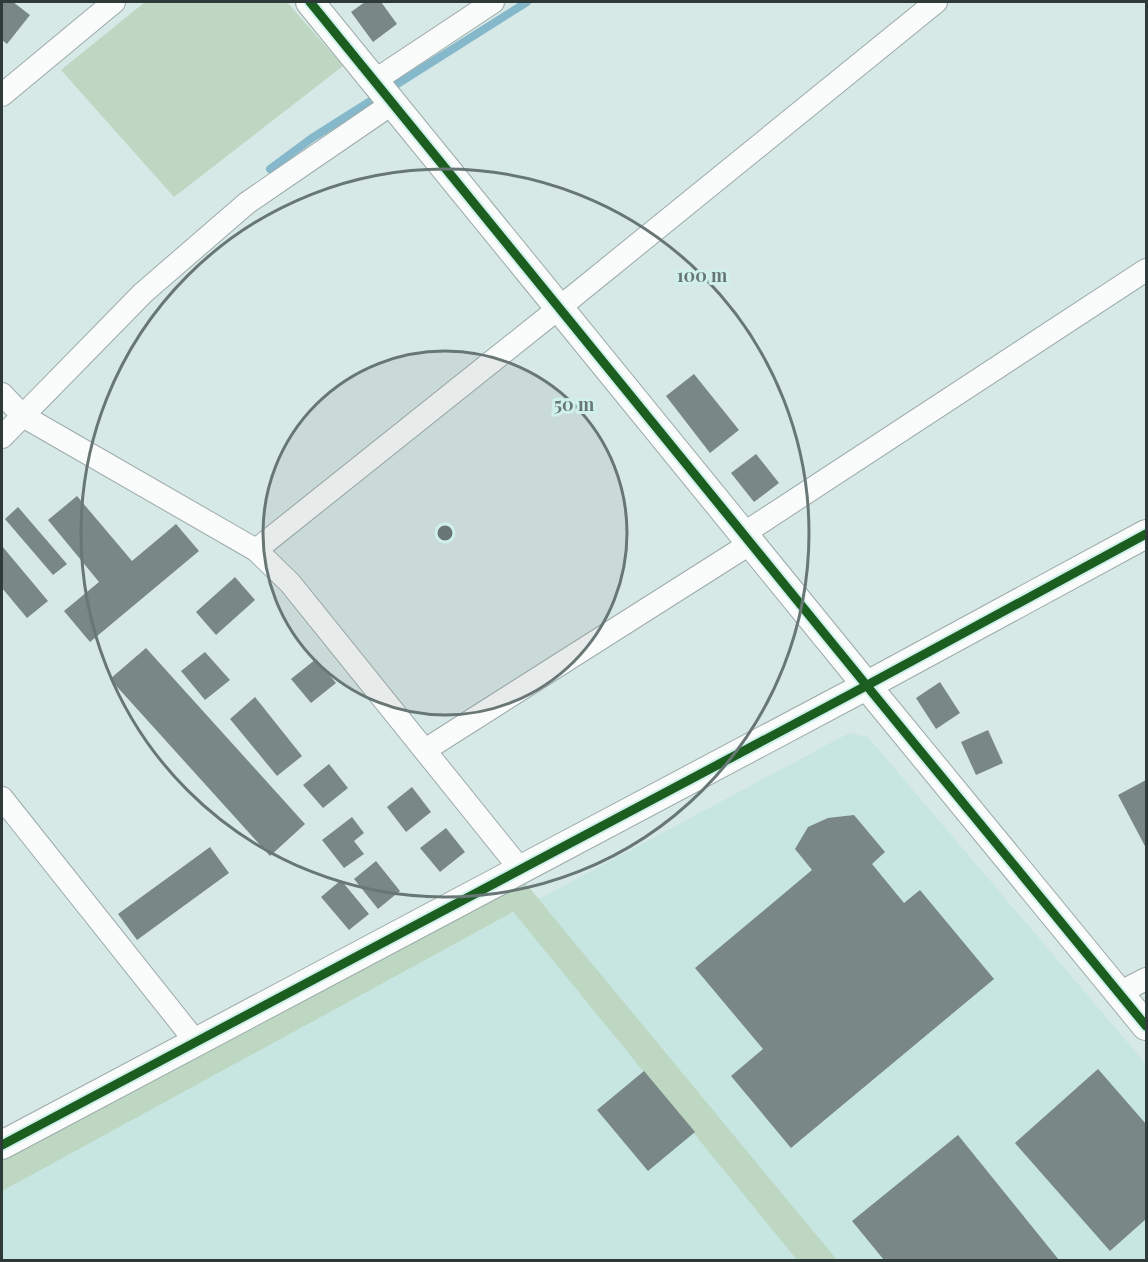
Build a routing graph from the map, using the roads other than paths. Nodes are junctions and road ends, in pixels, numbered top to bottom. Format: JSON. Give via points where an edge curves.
{"nodes":[{"id":1,"x":114,"y":2,"type":"edge"},
{"id":2,"x":310,"y":2,"type":"edge"},
{"id":3,"x":493,"y":2,"type":"edge"},
{"id":4,"x":936,"y":2,"type":"edge"},
{"id":5,"x":374,"y":81,"type":"junction"},
{"id":6,"x":2,"y":95,"type":"edge"},
{"id":7,"x":393,"y":103,"type":"junction"},
{"id":8,"x":1146,"y":270,"type":"edge"},
{"id":9,"x":559,"y":308,"type":"junction"},
{"id":10,"x":2,"y":394,"type":"edge"},
{"id":11,"x":23,"y":416,"type":"junction"},
{"id":12,"x":2,"y":437,"type":"edge"},
{"id":13,"x":1146,"y":534,"type":"edge"},
{"id":14,"x":747,"y":539,"type":"junction"},
{"id":15,"x":256,"y":550,"type":"junction"},
{"id":16,"x":867,"y":686,"type":"junction"},
{"id":17,"x":425,"y":750,"type":"junction"},
{"id":18,"x":2,"y":798,"type":"edge"},
{"id":19,"x":521,"y":870,"type":"junction"},
{"id":20,"x":1146,"y":979,"type":"edge"},
{"id":21,"x":1119,"y":993,"type":"junction"},
{"id":22,"x":1146,"y":1026,"type":"edge"},
{"id":23,"x":196,"y":1042,"type":"junction"},
{"id":24,"x":2,"y":1145,"type":"edge"}],
"edges":[{"from":1,"to":6,"type":"street"},
{"from":2,"to":5,"type":"street"},
{"from":3,"to":5,"type":"street"},
{"from":4,"to":9,"type":"street"},
{"from":5,"to":7,"type":"street"},
{"from":7,"to":9,"type":"street"},
{"from":7,"to":11,"type":"street","via":[[247,203],[143,293]]},
{"from":8,"to":14,"type":"street"},
{"from":9,"to":14,"type":"street"},
{"from":9,"to":15,"type":"street"},
{"from":10,"to":11,"type":"street"},
{"from":11,"to":12,"type":"street"},
{"from":11,"to":15,"type":"street"},
{"from":13,"to":16,"type":"street"},
{"from":14,"to":16,"type":"street"},
{"from":14,"to":17,"type":"street"},
{"from":15,"to":17,"type":"street","via":[[290,583]]},
{"from":16,"to":19,"type":"street"},
{"from":16,"to":21,"type":"street"},
{"from":17,"to":19,"type":"street"},
{"from":18,"to":23,"type":"street"},
{"from":19,"to":23,"type":"street"},
{"from":20,"to":21,"type":"street"},
{"from":21,"to":22,"type":"street"},
{"from":23,"to":24,"type":"street"}]}
